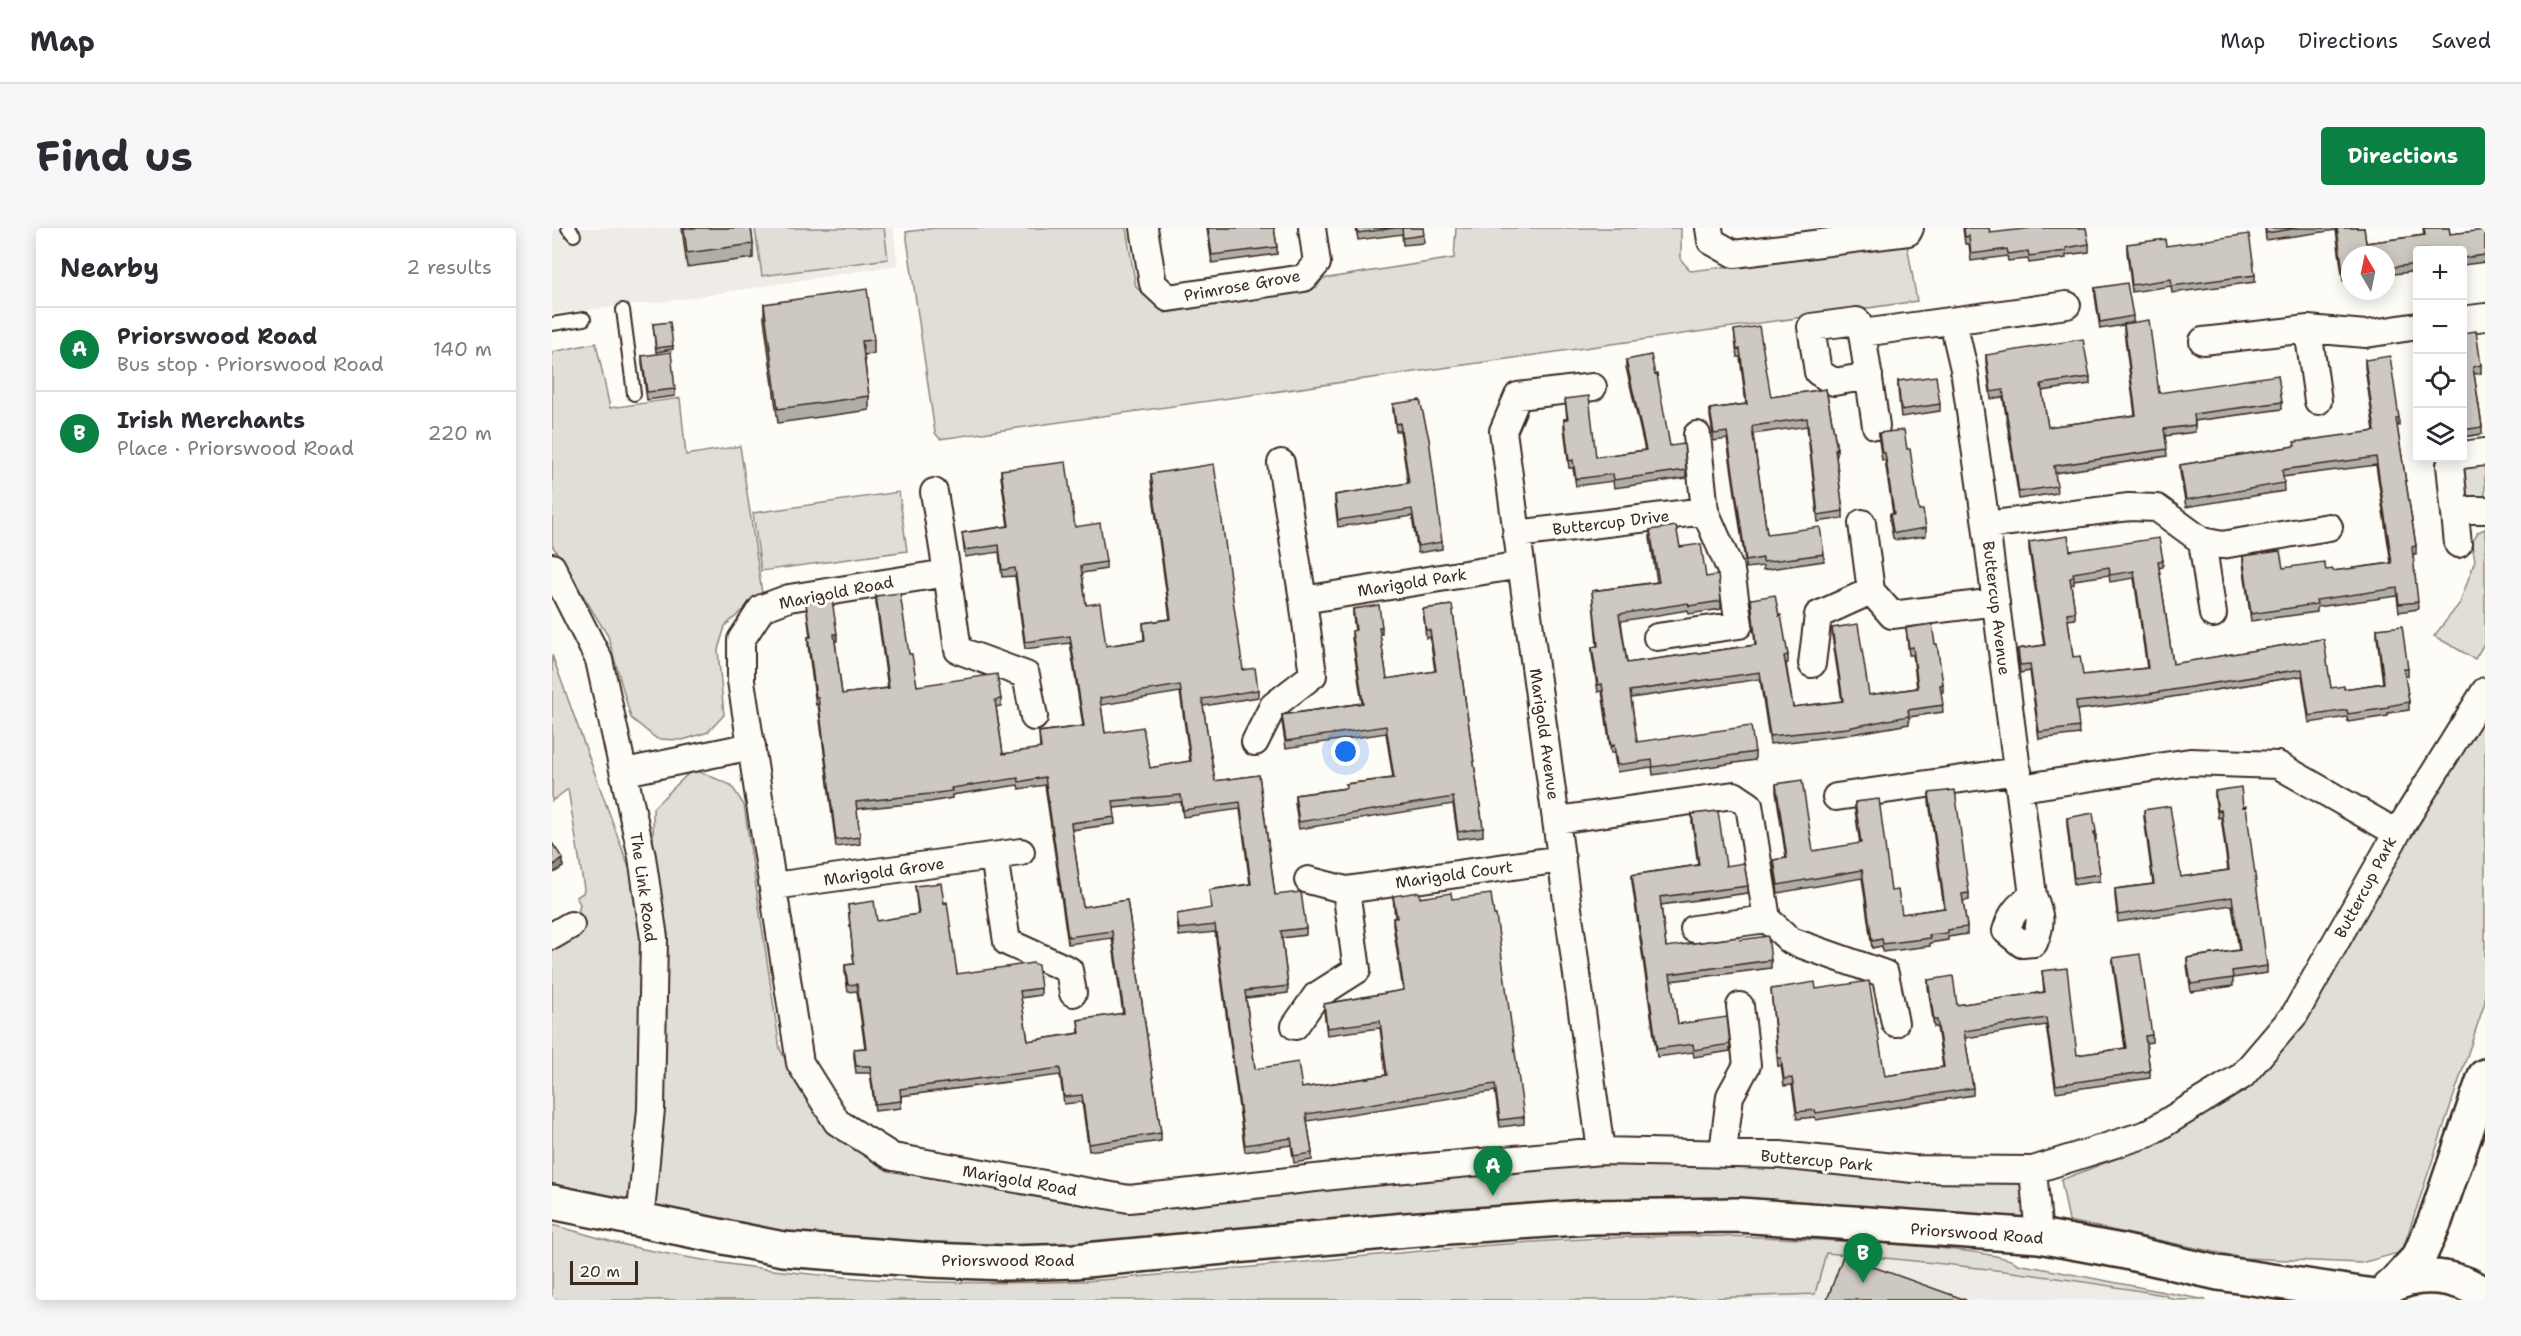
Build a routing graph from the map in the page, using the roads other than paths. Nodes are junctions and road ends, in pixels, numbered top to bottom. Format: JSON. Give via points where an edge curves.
{"nodes":[{"id":1,"x":1144,"y":228,"type":"edge"},
{"id":2,"x":1312,"y":228,"type":"edge"},
{"id":3,"x":1709,"y":228,"type":"edge"},
{"id":4,"x":1911,"y":228,"type":"edge"},
{"id":5,"x":2067,"y":305,"type":"dead end"},
{"id":6,"x":623,"y":310,"type":"dead end"},
{"id":7,"x":2485,"y":317,"type":"edge"},
{"id":8,"x":584,"y":319,"type":"dead end"},
{"id":9,"x":2467,"y":319,"type":"edge"},
{"id":10,"x":1953,"y":322,"type":"junction"},
{"id":11,"x":552,"y":324,"type":"edge"},
{"id":12,"x":2413,"y":327,"type":"edge"},
{"id":13,"x":2308,"y":329,"type":"junction"},
{"id":14,"x":1862,"y":333,"type":"junction"},
{"id":15,"x":2203,"y":341,"type":"dead end"},
{"id":16,"x":1869,"y":376,"type":"junction"},
{"id":17,"x":1593,"y":387,"type":"dead end"},
{"id":18,"x":634,"y":394,"type":"dead end"},
{"id":19,"x":2318,"y":401,"type":"dead end"},
{"id":20,"x":1876,"y":426,"type":"dead end"},
{"id":21,"x":1697,"y":435,"type":"dead end"},
{"id":22,"x":2485,"y":452,"type":"edge"},
{"id":23,"x":2467,"y":454,"type":"edge"},
{"id":24,"x":2453,"y":462,"type":"edge"},
{"id":25,"x":1281,"y":463,"type":"dead end"},
{"id":26,"x":934,"y":492,"type":"dead end"},
{"id":27,"x":2455,"y":510,"type":"junction"},
{"id":28,"x":2485,"y":510,"type":"edge"},
{"id":29,"x":1705,"y":511,"type":"junction"},
{"id":30,"x":1862,"y":523,"type":"dead end"},
{"id":31,"x":1986,"y":525,"type":"junction"},
{"id":32,"x":2329,"y":527,"type":"dead end"},
{"id":33,"x":1516,"y":534,"type":"junction"},
{"id":34,"x":2202,"y":541,"type":"junction"},
{"id":35,"x":2458,"y":544,"type":"dead end"},
{"id":36,"x":1521,"y":565,"type":"junction"},
{"id":37,"x":552,"y":567,"type":"edge"},
{"id":38,"x":947,"y":573,"type":"junction"},
{"id":39,"x":1871,"y":591,"type":"junction"},
{"id":40,"x":1303,"y":600,"type":"junction"},
{"id":41,"x":1996,"y":603,"type":"junction"},
{"id":42,"x":2213,"y":614,"type":"dead end"},
{"id":43,"x":1657,"y":637,"type":"dead end"},
{"id":44,"x":1812,"y":664,"type":"dead end"},
{"id":45,"x":2485,"y":691,"type":"edge"},
{"id":46,"x":1034,"y":717,"type":"dead end"},
{"id":47,"x":1255,"y":742,"type":"dead end"},
{"id":48,"x":752,"y":746,"type":"junction"},
{"id":49,"x":625,"y":772,"type":"junction"},
{"id":50,"x":2019,"y":780,"type":"junction"},
{"id":51,"x":1836,"y":797,"type":"dead end"},
{"id":52,"x":1557,"y":820,"type":"junction"},
{"id":53,"x":2397,"y":833,"type":"junction"},
{"id":54,"x":1021,"y":852,"type":"dead end"},
{"id":55,"x":994,"y":856,"type":"junction"},
{"id":56,"x":1562,"y":859,"type":"junction"},
{"id":57,"x":1308,"y":880,"type":"dead end"},
{"id":58,"x":774,"y":886,"type":"junction"},
{"id":59,"x":1346,"y":890,"type":"junction"},
{"id":60,"x":2033,"y":896,"type":"dead end"},
{"id":61,"x":1767,"y":919,"type":"junction"},
{"id":62,"x":1694,"y":930,"type":"dead end"},
{"id":63,"x":1072,"y":993,"type":"dead end"},
{"id":64,"x":1740,"y":1006,"type":"dead end"},
{"id":65,"x":1895,"y":1023,"type":"dead end"},
{"id":66,"x":1295,"y":1026,"type":"dead end"},
{"id":67,"x":2485,"y":1076,"type":"edge"},
{"id":68,"x":1601,"y":1151,"type":"junction"},
{"id":69,"x":1723,"y":1152,"type":"junction"},
{"id":70,"x":2033,"y":1170,"type":"junction"},
{"id":71,"x":552,"y":1202,"type":"edge"},
{"id":72,"x":640,"y":1222,"type":"junction"},
{"id":73,"x":2039,"y":1236,"type":"junction"},
{"id":74,"x":2218,"y":1273,"type":"junction"},
{"id":75,"x":2379,"y":1293,"type":"edge"},
{"id":76,"x":2485,"y":1295,"type":"edge"},
{"id":77,"x":2253,"y":1300,"type":"edge"}],
"edges":[{"from":1,"to":2,"type":"street","name":"Primrose Grove","via":[[1153,284],[1168,298],[1304,278],[1317,263]]},
{"from":3,"to":4,"type":"street","via":[[1711,241],[1734,254],[1908,232]]},
{"from":5,"to":10,"type":"street"},
{"from":6,"to":18,"type":"lane"},
{"from":7,"to":9,"type":"street"},
{"from":8,"to":11,"type":"lane"},
{"from":10,"to":14,"type":"street"},
{"from":10,"to":31,"type":"street","name":"Buttercup Avenue","via":[[1964,369]]},
{"from":12,"to":13,"type":"street","via":[[2366,334]]},
{"from":13,"to":15,"type":"street"},
{"from":13,"to":19,"type":"street"},
{"from":14,"to":16,"type":"street"},
{"from":14,"to":16,"type":"street","via":[[1857,321],[1811,327],[1818,372],[1834,382]]},
{"from":16,"to":20,"type":"street"},
{"from":17,"to":33,"type":"street","name":"Marigold Avenue","via":[[1518,396],[1503,431]]},
{"from":21,"to":29,"type":"street"},
{"from":22,"to":23,"type":"street"},
{"from":24,"to":27,"type":"street"},
{"from":25,"to":40,"type":"street"},
{"from":26,"to":38,"type":"street"},
{"from":27,"to":28,"type":"street"},
{"from":27,"to":35,"type":"street"},
{"from":29,"to":33,"type":"street","name":"Buttercup Drive"},
{"from":29,"to":43,"type":"street","via":[[1731,571],[1739,625]]},
{"from":30,"to":39,"type":"street"},
{"from":31,"to":34,"type":"street","via":[[2129,507],[2157,508]]},
{"from":31,"to":41,"type":"street","name":"Buttercup Avenue"},
{"from":32,"to":34,"type":"street","via":[[2222,545]]},
{"from":33,"to":36,"type":"street","name":"Marigold Avenue"},
{"from":34,"to":42,"type":"street"},
{"from":36,"to":40,"type":"street","name":"Marigold Park"},
{"from":36,"to":52,"type":"street","name":"Marigold Avenue"},
{"from":37,"to":49,"type":"street","name":"The Link Road","via":[[599,660]]},
{"from":38,"to":46,"type":"street","via":[[958,650],[1026,675]]},
{"from":38,"to":48,"type":"street","name":"Marigold Road","via":[[789,598],[762,608],[741,640],[741,681]]},
{"from":39,"to":41,"type":"street","via":[[1892,615]]},
{"from":39,"to":44,"type":"street","via":[[1818,615]]},
{"from":40,"to":47,"type":"street","via":[[1313,675],[1273,705]]},
{"from":41,"to":50,"type":"street","name":"Buttercup Avenue"},
{"from":45,"to":53,"type":"street"},
{"from":48,"to":49,"type":"street"},
{"from":48,"to":58,"type":"street","name":"Marigold Road"},
{"from":49,"to":72,"type":"street","name":"The Link Road","via":[[654,938],[651,1109]]},
{"from":50,"to":51,"type":"street","name":"Buttercup Park"},
{"from":50,"to":53,"type":"street","name":"Buttercup Park","via":[[2190,762],[2278,765]]},
{"from":50,"to":60,"type":"street","name":"Buttercup Avenue"},
{"from":52,"to":56,"type":"street","name":"Marigold Avenue"},
{"from":52,"to":61,"type":"street","via":[[1734,795],[1749,805]]},
{"from":53,"to":70,"type":"street","name":"Buttercup Park","via":[[2295,1014],[2242,1076],[2147,1134]]},
{"from":54,"to":55,"type":"street","name":"Marigold Grove"},
{"from":55,"to":58,"type":"street","name":"Marigold Grove"},
{"from":55,"to":63,"type":"street","via":[[1007,942],[1069,970]]},
{"from":56,"to":59,"type":"street","name":"Marigold Court"},
{"from":56,"to":68,"type":"street","name":"Marigold Avenue"},
{"from":57,"to":59,"type":"street","name":"Marigold Court"},
{"from":58,"to":68,"type":"street","name":"Marigold Road","via":[[800,1064],[837,1122],[892,1157],[1129,1199]]},
{"from":59,"to":66,"type":"street","via":[[1357,970],[1316,996]]},
{"from":61,"to":62,"type":"street"},
{"from":61,"to":65,"type":"street","via":[[1791,941],[1885,974]]},
{"from":64,"to":69,"type":"street","via":[[1747,1065],[1730,1096]]},
{"from":67,"to":75,"type":"street","via":[[2419,1257]]},
{"from":68,"to":69,"type":"street","name":"Buttercup Park"},
{"from":69,"to":70,"type":"street","name":"Buttercup Park","via":[[1912,1169]]},
{"from":70,"to":73,"type":"street"},
{"from":71,"to":72,"type":"street","name":"Priorswood Road"},
{"from":72,"to":73,"type":"street","name":"Priorswood Road","via":[[783,1249],[1006,1263],[1075,1261],[1589,1217],[1739,1215]]},
{"from":73,"to":74,"type":"street","name":"Priorswood Road"},
{"from":74,"to":75,"type":"street","name":"Priorswood Road"},
{"from":74,"to":77,"type":"street","name":"Priorswood Road"},
{"from":75,"to":76,"type":"street","via":[[2413,1278],[2432,1276],[2459,1281]]}]}
